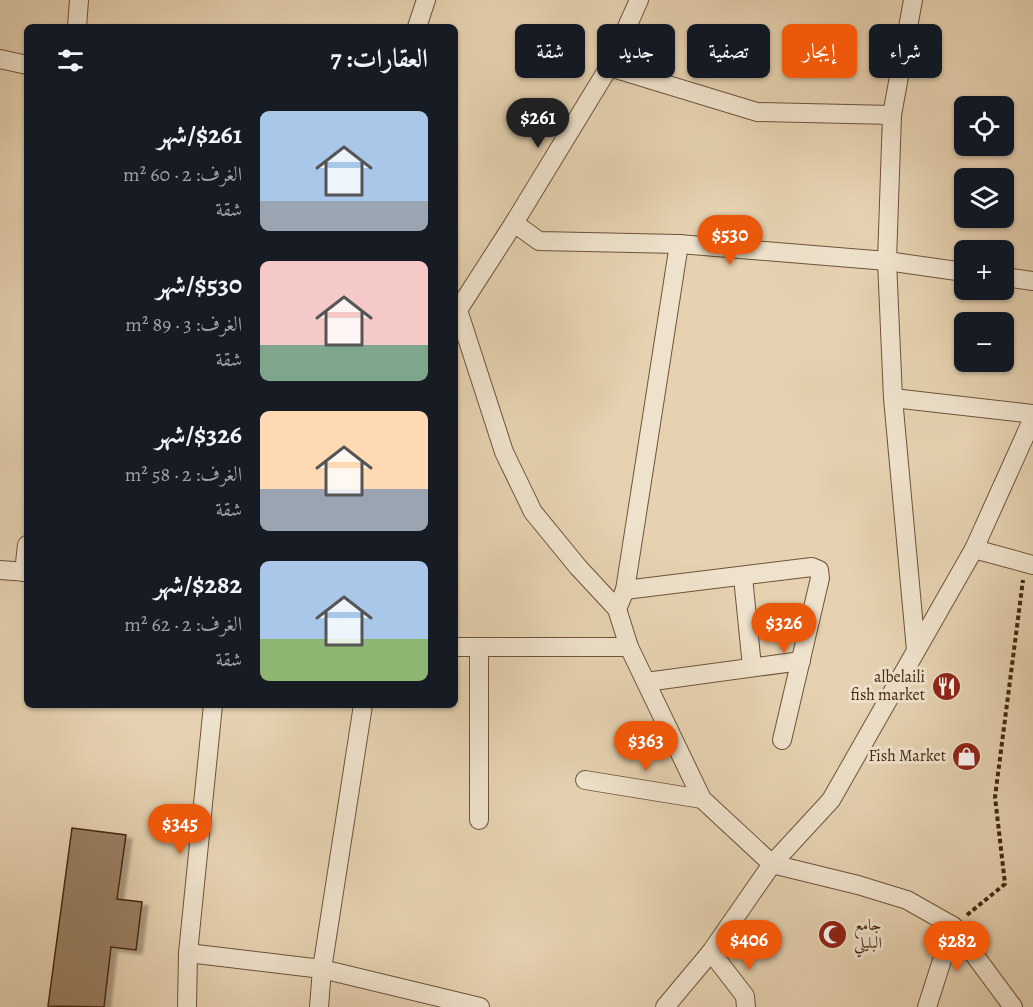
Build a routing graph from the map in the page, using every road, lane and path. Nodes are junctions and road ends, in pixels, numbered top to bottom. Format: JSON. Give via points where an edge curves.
{"nodes":[{"id":1,"x":79,"y":0,"type":"edge"},
{"id":2,"x":426,"y":0,"type":"edge"},
{"id":3,"x":639,"y":0,"type":"edge"},
{"id":4,"x":913,"y":0,"type":"edge"},
{"id":5,"x":77,"y":24,"type":"edge"},
{"id":6,"x":418,"y":24,"type":"edge"},
{"id":7,"x":628,"y":24,"type":"edge"},
{"id":8,"x":0,"y":59,"type":"edge"},
{"id":9,"x":24,"y":64,"type":"edge"},
{"id":10,"x":602,"y":78,"type":"edge"},
{"id":11,"x":645,"y":78,"type":"edge"},
{"id":12,"x":892,"y":115,"type":"junction"},
{"id":13,"x":514,"y":223,"type":"junction"},
{"id":14,"x":679,"y":244,"type":"junction"},
{"id":15,"x":887,"y":261,"type":"junction"},
{"id":16,"x":954,"y":271,"type":"edge"},
{"id":17,"x":1014,"y":278,"type":"edge"},
{"id":18,"x":1033,"y":281,"type":"edge"},
{"id":19,"x":458,"y":306,"type":"edge"},
{"id":20,"x":458,"y":315,"type":"edge"},
{"id":21,"x":893,"y":398,"type":"junction"},
{"id":22,"x":1033,"y":416,"type":"edge"},
{"id":23,"x":974,"y":549,"type":"junction"},
{"id":24,"x":1029,"y":564,"type":"edge"},
{"id":25,"x":0,"y":570,"type":"edge"},
{"id":26,"x":24,"y":572,"type":"edge"},
{"id":27,"x":743,"y":577,"type":"junction"},
{"id":28,"x":625,"y":590,"type":"junction"},
{"id":29,"x":617,"y":609,"type":"junction"},
{"id":30,"x":458,"y":647,"type":"edge"},
{"id":31,"x":629,"y":647,"type":"junction"},
{"id":32,"x":479,"y":648,"type":"junction"},
{"id":33,"x":916,"y":650,"type":"junction"},
{"id":34,"x":801,"y":661,"type":"junction"},
{"id":35,"x":752,"y":667,"type":"junction"},
{"id":36,"x":646,"y":682,"type":"junction"},
{"id":37,"x":213,"y":708,"type":"edge"},
{"id":38,"x":363,"y":708,"type":"edge"},
{"id":39,"x":782,"y":740,"type":"dead end"},
{"id":40,"x":585,"y":780,"type":"dead end"},
{"id":41,"x":702,"y":799,"type":"junction"},
{"id":42,"x":479,"y":820,"type":"dead end"},
{"id":43,"x":772,"y":864,"type":"junction"},
{"id":44,"x":953,"y":926,"type":"junction"},
{"id":45,"x":711,"y":952,"type":"junction"},
{"id":46,"x":188,"y":953,"type":"junction"},
{"id":47,"x":322,"y":969,"type":"junction"},
{"id":48,"x":187,"y":1007,"type":"edge"},
{"id":49,"x":319,"y":1007,"type":"edge"},
{"id":50,"x":480,"y":1007,"type":"edge"},
{"id":51,"x":665,"y":1007,"type":"edge"},
{"id":52,"x":746,"y":1007,"type":"edge"},
{"id":53,"x":927,"y":1007,"type":"edge"},
{"id":54,"x":1013,"y":1007,"type":"edge"}],
"edges":[{"from":1,"to":5,"type":"street"},
{"from":2,"to":6,"type":"street"},
{"from":3,"to":7,"type":"street"},
{"from":4,"to":12,"type":"street"},
{"from":8,"to":9,"type":"street"},
{"from":10,"to":13,"type":"street"},
{"from":11,"to":12,"type":"street","via":[[757,112]]},
{"from":12,"to":15,"type":"street"},
{"from":13,"to":14,"type":"street","via":[[539,241]]},
{"from":13,"to":19,"type":"street"},
{"from":14,"to":15,"type":"street"},
{"from":14,"to":28,"type":"street"},
{"from":15,"to":16,"type":"street"},
{"from":15,"to":21,"type":"street"},
{"from":17,"to":18,"type":"street"},
{"from":20,"to":29,"type":"street","via":[[504,452],[533,512]]},
{"from":21,"to":22,"type":"street"},
{"from":21,"to":33,"type":"street"},
{"from":22,"to":23,"type":"street"},
{"from":23,"to":24,"type":"street"},
{"from":23,"to":33,"type":"street"},
{"from":24,"to":44,"type":"path","via":[[995,797],[1005,885]]},
{"from":25,"to":26,"type":"street"},
{"from":27,"to":28,"type":"street"},
{"from":27,"to":34,"type":"street","via":[[812,567],[819,570]]},
{"from":27,"to":35,"type":"street"},
{"from":28,"to":29,"type":"street"},
{"from":29,"to":31,"type":"street"},
{"from":30,"to":32,"type":"street"},
{"from":31,"to":32,"type":"street"},
{"from":31,"to":36,"type":"street"},
{"from":32,"to":42,"type":"street"},
{"from":33,"to":43,"type":"street","via":[[831,800]]},
{"from":34,"to":35,"type":"street"},
{"from":34,"to":39,"type":"street"},
{"from":35,"to":36,"type":"street"},
{"from":36,"to":41,"type":"street"},
{"from":37,"to":46,"type":"street"},
{"from":38,"to":47,"type":"street"},
{"from":40,"to":41,"type":"street"},
{"from":41,"to":43,"type":"street"},
{"from":43,"to":44,"type":"street","via":[[907,900]]},
{"from":43,"to":45,"type":"street"},
{"from":44,"to":53,"type":"street"},
{"from":44,"to":54,"type":"street"},
{"from":45,"to":51,"type":"street"},
{"from":45,"to":52,"type":"street","via":[[745,996]]},
{"from":46,"to":47,"type":"street"},
{"from":46,"to":48,"type":"street"},
{"from":47,"to":49,"type":"street"},
{"from":47,"to":50,"type":"street"}]}
